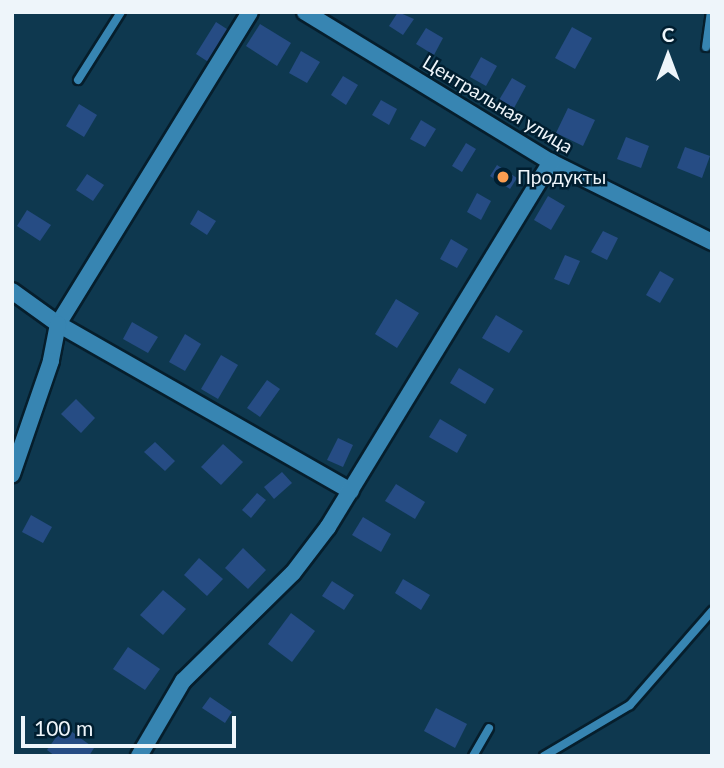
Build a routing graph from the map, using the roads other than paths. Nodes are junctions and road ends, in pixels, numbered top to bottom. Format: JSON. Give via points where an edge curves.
{"nodes":[{"id":1,"x":121,"y":12,"type":"edge"},
{"id":2,"x":250,"y":12,"type":"edge"},
{"id":3,"x":304,"y":12,"type":"edge"},
{"id":4,"x":711,"y":12,"type":"edge"},
{"id":5,"x":706,"y":47,"type":"dead end"},
{"id":6,"x":78,"y":80,"type":"dead end"},
{"id":7,"x":551,"y":162,"type":"junction"},
{"id":8,"x":712,"y":242,"type":"edge"},
{"id":9,"x":12,"y":291,"type":"edge"},
{"id":10,"x":58,"y":324,"type":"junction"},
{"id":11,"x":12,"y":474,"type":"edge"},
{"id":12,"x":351,"y":491,"type":"junction"},
{"id":13,"x":712,"y":611,"type":"edge"},
{"id":14,"x":489,"y":729,"type":"dead end"},
{"id":15,"x":139,"y":756,"type":"edge"},
{"id":16,"x":473,"y":756,"type":"edge"},
{"id":17,"x":544,"y":756,"type":"edge"}],
"edges":[{"from":1,"to":6,"type":"lane"},
{"from":2,"to":10,"type":"street"},
{"from":3,"to":7,"type":"street","name":"Центральная улица"},
{"from":4,"to":5,"type":"lane"},
{"from":7,"to":8,"type":"street","name":"Центральная улица"},
{"from":7,"to":12,"type":"street"},
{"from":9,"to":10,"type":"street"},
{"from":10,"to":11,"type":"street","via":[[51,360]]},
{"from":10,"to":12,"type":"street"},
{"from":12,"to":15,"type":"street","via":[[293,573],[183,681]]},
{"from":13,"to":17,"type":"lane","via":[[630,705]]},
{"from":14,"to":16,"type":"lane"}]}
